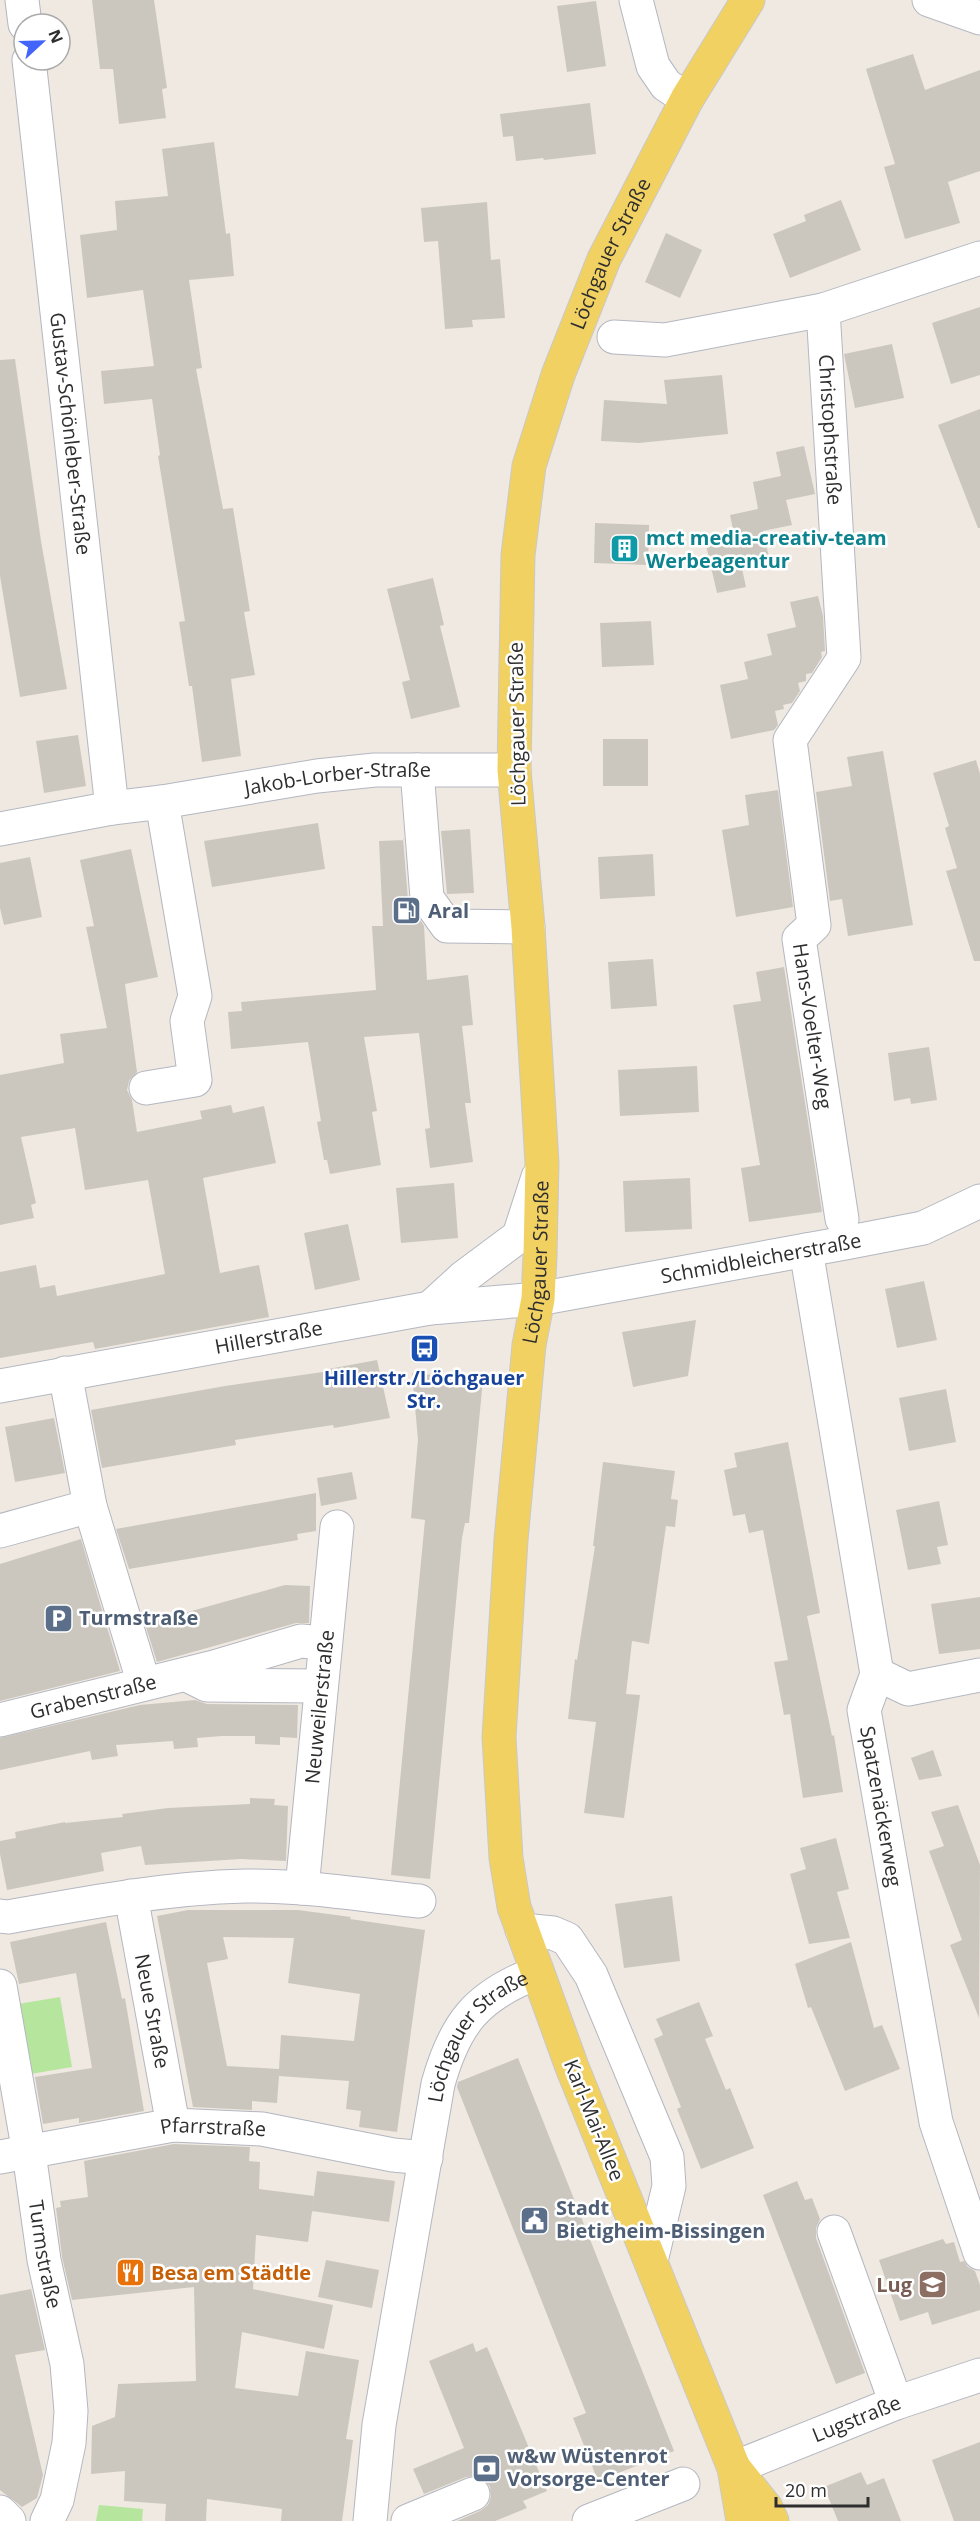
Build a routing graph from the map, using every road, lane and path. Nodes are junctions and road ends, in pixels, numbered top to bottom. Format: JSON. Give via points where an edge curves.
{"nodes":[{"id":1,"x":636,"y":0,"type":"edge"},
{"id":2,"x":748,"y":0,"type":"edge"},
{"id":3,"x":929,"y":0,"type":"edge"},
{"id":4,"x":980,"y":18,"type":"edge"},
{"id":5,"x":30,"y":72,"type":"edge"},
{"id":6,"x":687,"y":99,"type":"junction"},
{"id":7,"x":980,"y":258,"type":"edge"},
{"id":8,"x":823,"y":310,"type":"junction"},
{"id":9,"x":614,"y":337,"type":"dead end"},
{"id":10,"x":417,"y":770,"type":"junction"},
{"id":11,"x":514,"y":770,"type":"junction"},
{"id":12,"x":162,"y":802,"type":"junction"},
{"id":13,"x":112,"y":808,"type":"junction"},
{"id":14,"x":0,"y":829,"type":"edge"},
{"id":15,"x":803,"y":841,"type":"joint"},
{"id":16,"x":528,"y":927,"type":"junction"},
{"id":17,"x":146,"y":1088,"type":"dead end"},
{"id":18,"x":542,"y":1163,"type":"junction"},
{"id":19,"x":980,"y":1201,"type":"edge"},
{"id":20,"x":842,"y":1219,"type":"dead end"},
{"id":21,"x":806,"y":1250,"type":"junction"},
{"id":22,"x":538,"y":1299,"type":"junction"},
{"id":23,"x":430,"y":1308,"type":"junction"},
{"id":24,"x":65,"y":1373,"type":"junction"},
{"id":25,"x":0,"y":1386,"type":"edge"},
{"id":26,"x":90,"y":1506,"type":"junction"},
{"id":27,"x":337,"y":1527,"type":"dead end"},
{"id":28,"x":0,"y":1531,"type":"edge"},
{"id":29,"x":325,"y":1643,"type":"junction"},
{"id":30,"x":185,"y":1674,"type":"junction"},
{"id":31,"x":877,"y":1674,"type":"junction"},
{"id":32,"x":980,"y":1675,"type":"edge"},
{"id":33,"x":144,"y":1684,"type":"junction"},
{"id":34,"x":321,"y":1686,"type":"junction"},
{"id":35,"x":0,"y":1720,"type":"edge"},
{"id":36,"x":302,"y":1888,"type":"junction"},
{"id":37,"x":131,"y":1896,"type":"junction"},
{"id":38,"x":419,"y":1901,"type":"dead end"},
{"id":39,"x":0,"y":1916,"type":"edge"},
{"id":40,"x":522,"y":1930,"type":"junction"},
{"id":41,"x":536,"y":1972,"type":"junction"},
{"id":42,"x":0,"y":1986,"type":"edge"},
{"id":43,"x":173,"y":2125,"type":"junction"},
{"id":44,"x":15,"y":2155,"type":"edge"},
{"id":45,"x":426,"y":2158,"type":"junction"},
{"id":46,"x":834,"y":2232,"type":"dead end"},
{"id":47,"x":980,"y":2253,"type":"edge"},
{"id":48,"x":651,"y":2261,"type":"junction"},
{"id":49,"x":980,"y":2375,"type":"edge"},
{"id":50,"x":896,"y":2403,"type":"junction"},
{"id":51,"x":734,"y":2468,"type":"junction"},
{"id":52,"x":682,"y":2484,"type":"dead end"},
{"id":53,"x":473,"y":2494,"type":"dead end"},
{"id":54,"x":0,"y":2512,"type":"edge"},
{"id":55,"x":9,"y":2521,"type":"edge"},
{"id":56,"x":48,"y":2521,"type":"edge"},
{"id":57,"x":370,"y":2521,"type":"edge"},
{"id":58,"x":408,"y":2521,"type":"edge"},
{"id":59,"x":589,"y":2521,"type":"edge"},
{"id":60,"x":743,"y":2521,"type":"edge"},
{"id":61,"x":772,"y":2521,"type":"edge"}],
"edges":[{"from":1,"to":6,"type":"street","via":[[653,66],[666,85]]},
{"from":2,"to":6,"type":"main road","name":"Löchgauer Straße"},
{"from":3,"to":4,"type":"street"},
{"from":5,"to":13,"type":"street","name":"Gustav-Schönleber-Straße"},
{"from":6,"to":11,"type":"main road","name":"Löchgauer Straße","via":[[604,259],[558,375],[529,466],[518,555]]},
{"from":7,"to":8,"type":"street"},
{"from":8,"to":9,"type":"street","via":[[665,340]]},
{"from":8,"to":15,"type":"street","name":"Christophstraße","via":[[844,658],[790,740]]},
{"from":10,"to":11,"type":"street","name":"Jakob-Lorber-Straße"},
{"from":10,"to":12,"type":"street","name":"Jakob-Lorber-Straße","via":[[317,776]]},
{"from":10,"to":16,"type":"street","via":[[427,898],[447,926]]},
{"from":11,"to":16,"type":"main road","name":"Löchgauer Straße"},
{"from":12,"to":13,"type":"street","name":"Jakob-Lorber-Straße"},
{"from":12,"to":17,"type":"street","via":[[195,996],[187,1020],[195,1080]]},
{"from":13,"to":14,"type":"street","name":"Jakob-Lorber-Straße"},
{"from":15,"to":20,"type":"street","name":"Hans-Voelter-Weg","via":[[814,925],[799,939]]},
{"from":16,"to":18,"type":"main road","name":"Löchgauer Straße"},
{"from":18,"to":22,"type":"main road","name":"Löchgauer Straße"},
{"from":18,"to":23,"type":"street","via":[[519,1236]]},
{"from":19,"to":21,"type":"street","name":"Schmidbleicherstraße","via":[[923,1228]]},
{"from":21,"to":22,"type":"street","name":"Schmidbleicherstraße"},
{"from":21,"to":31,"type":"street","name":"Spatzenäckerweg"},
{"from":22,"to":23,"type":"street","name":"Hillerstraße"},
{"from":22,"to":40,"type":"main road","name":"Löchgauer Straße","via":[[529,1345],[513,1516],[499,1737],[506,1858]]},
{"from":23,"to":24,"type":"street","name":"Hillerstraße"},
{"from":24,"to":25,"type":"street","name":"Hillerstraße"},
{"from":24,"to":26,"type":"street"},
{"from":26,"to":28,"type":"street"},
{"from":26,"to":33,"type":"street"},
{"from":27,"to":29,"type":"street","name":"Neuweilerstraße"},
{"from":29,"to":30,"type":"street","name":"Grabenstraße","via":[[301,1641]]},
{"from":29,"to":34,"type":"street","name":"Neuweilerstraße"},
{"from":30,"to":33,"type":"street","name":"Grabenstraße"},
{"from":30,"to":34,"type":"street","via":[[207,1685]]},
{"from":31,"to":32,"type":"street","via":[[908,1689]]},
{"from":31,"to":47,"type":"street","name":"Spatzenäckerweg","via":[[864,1710],[936,2122]]},
{"from":33,"to":35,"type":"street","name":"Grabenstraße"},
{"from":34,"to":36,"type":"street","name":"Neuweilerstraße"},
{"from":36,"to":37,"type":"street","via":[[187,1888]]},
{"from":36,"to":38,"type":"street"},
{"from":37,"to":39,"type":"street"},
{"from":37,"to":43,"type":"street","name":"Neue Straße"},
{"from":40,"to":41,"type":"main road","name":"Löchgauer Straße"},
{"from":40,"to":48,"type":"street","via":[[553,1932],[567,1939],[591,1975],[667,2157],[669,2186]]},
{"from":41,"to":45,"type":"street","name":"Löchgauer Straße","via":[[487,1997],[472,2011],[446,2056]]},
{"from":41,"to":48,"type":"main road","name":"Karl-Mai-Allee"},
{"from":42,"to":44,"type":"street","name":"Turmstraße"},
{"from":43,"to":44,"type":"street","name":"Pfarrstraße"},
{"from":43,"to":45,"type":"street","name":"Pfarrstraße","via":[[262,2129]]},
{"from":44,"to":56,"type":"street","name":"Turmstraße","via":[[67,2364],[69,2443]]},
{"from":45,"to":57,"type":"street","name":"Löchgauer Straße","via":[[379,2425]]},
{"from":46,"to":50,"type":"street"},
{"from":48,"to":51,"type":"main road","name":"Karl-Mai-Allee"},
{"from":49,"to":50,"type":"street","name":"Lugstraße"},
{"from":50,"to":51,"type":"street","name":"Lugstraße"},
{"from":51,"to":60,"type":"main road","name":"Karl-Mai-Allee"},
{"from":51,"to":61,"type":"main road","name":"Karl-Mai-Allee"},
{"from":52,"to":59,"type":"street"},
{"from":53,"to":58,"type":"street"},
{"from":54,"to":55,"type":"street"}]}
